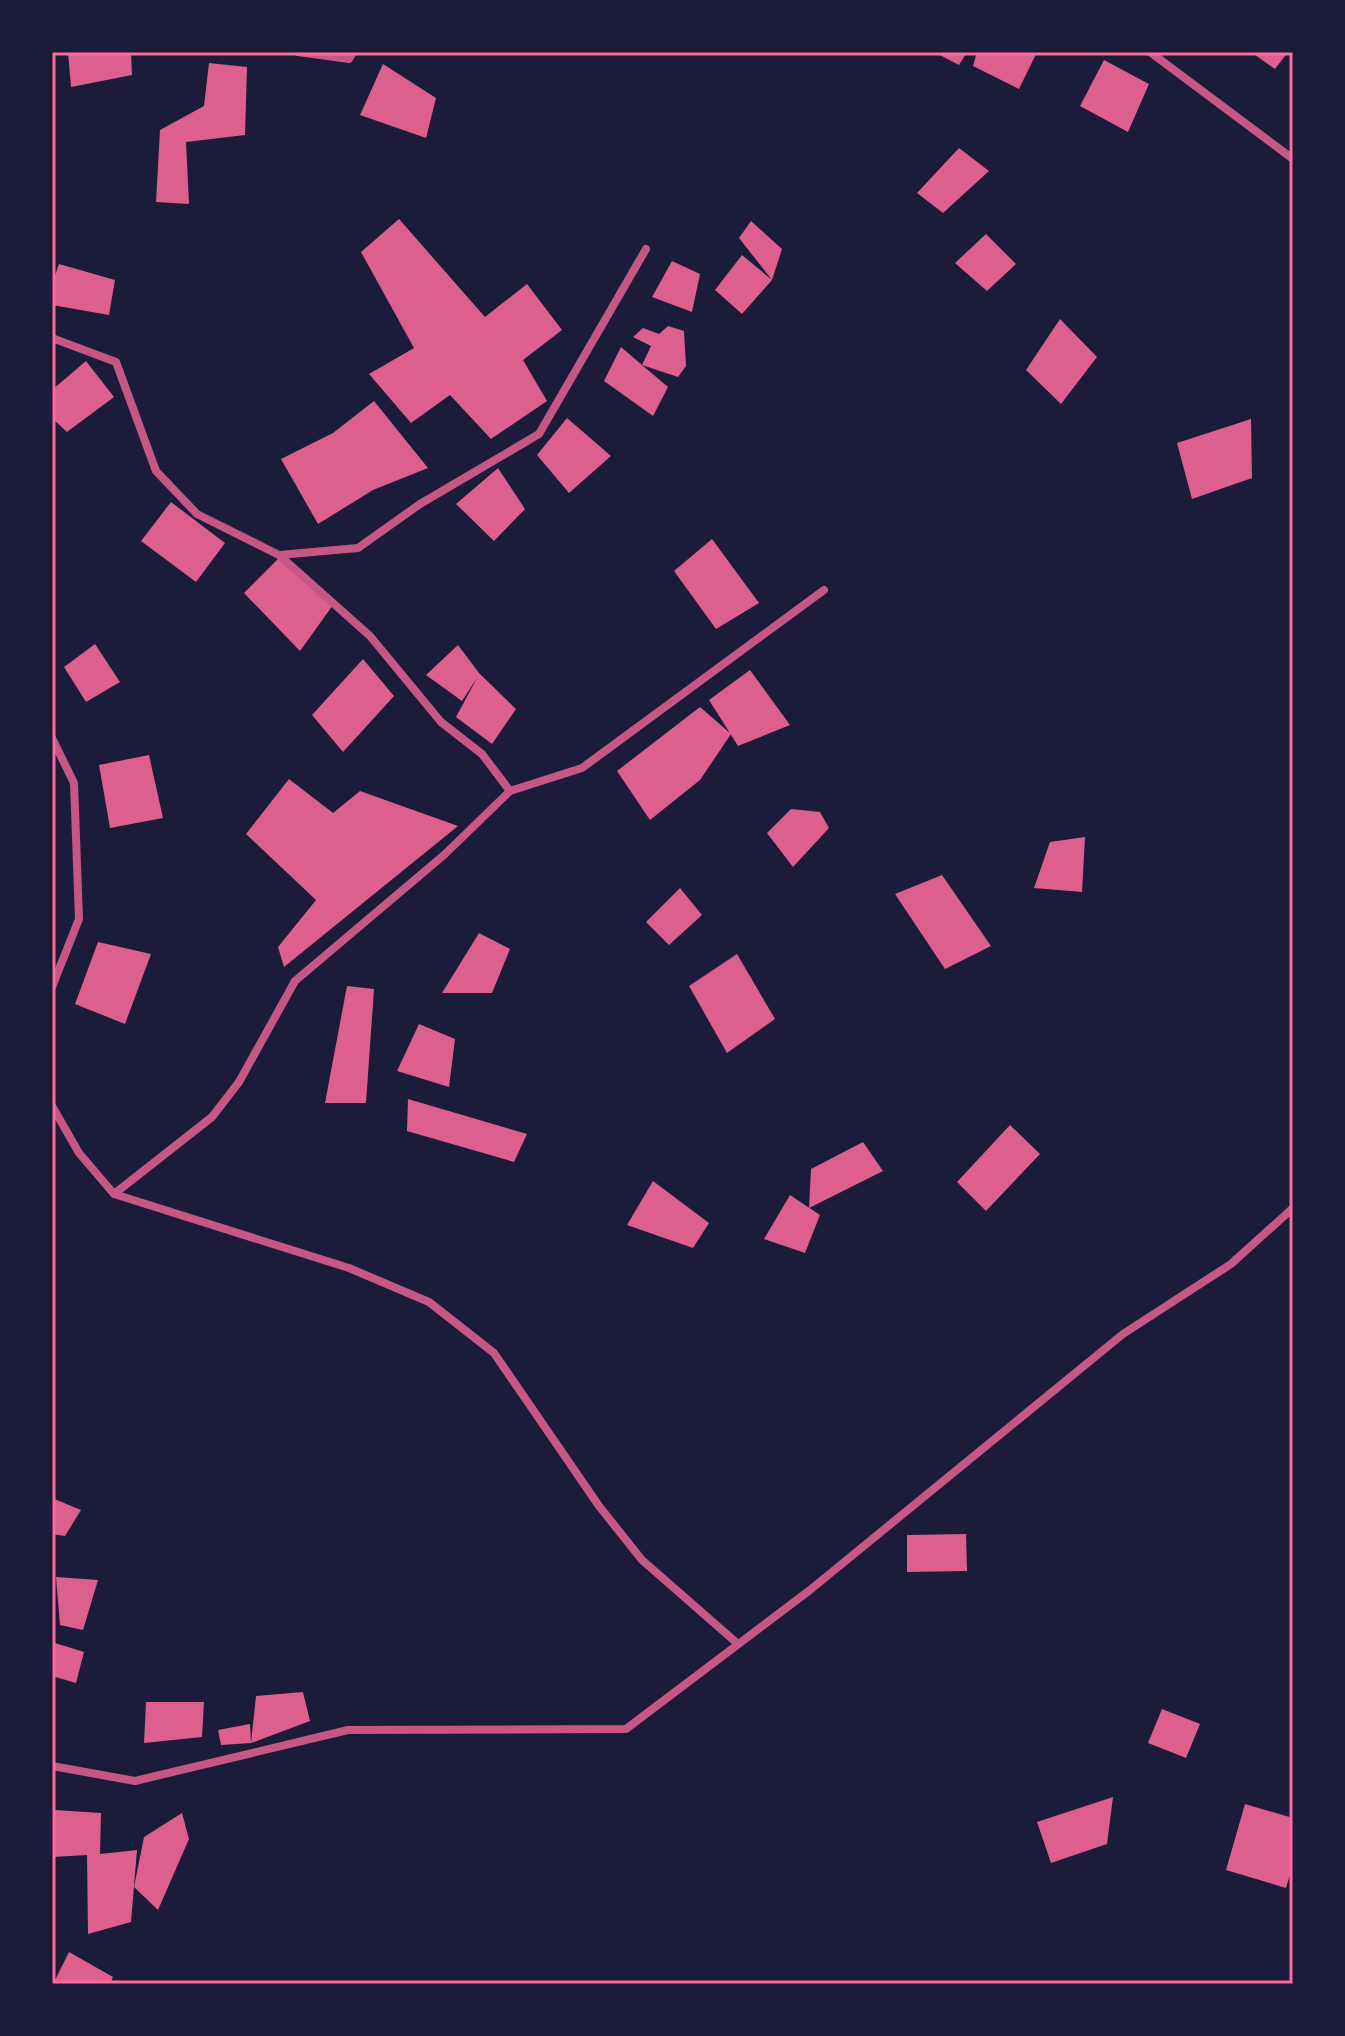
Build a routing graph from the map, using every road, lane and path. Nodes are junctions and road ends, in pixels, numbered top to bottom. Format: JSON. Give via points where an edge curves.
{"nodes":[{"id":1,"x":298,"y":52,"type":"edge"},
{"id":2,"x":1150,"y":52,"type":"edge"},
{"id":3,"x":351,"y":56,"type":"edge"},
{"id":4,"x":1293,"y":159,"type":"edge"},
{"id":5,"x":646,"y":249,"type":"dead end"},
{"id":6,"x":52,"y":338,"type":"edge"},
{"id":7,"x":279,"y":555,"type":"junction"},
{"id":8,"x":824,"y":590,"type":"dead end"},
{"id":9,"x":52,"y":738,"type":"edge"},
{"id":10,"x":510,"y":791,"type":"junction"},
{"id":11,"x":52,"y":987,"type":"edge"},
{"id":12,"x":52,"y":1106,"type":"edge"},
{"id":13,"x":114,"y":1194,"type":"junction"},
{"id":14,"x":1293,"y":1208,"type":"edge"},
{"id":15,"x":738,"y":1644,"type":"junction"},
{"id":16,"x":52,"y":1766,"type":"edge"}],
"edges":[{"from":1,"to":3,"type":"street"},
{"from":2,"to":4,"type":"street"},
{"from":5,"to":7,"type":"street","via":[[539,434],[420,504],[358,548]]},
{"from":6,"to":7,"type":"street","via":[[116,362],[156,471],[197,514]]},
{"from":7,"to":10,"type":"street","via":[[370,636],[441,722],[482,754]]},
{"from":8,"to":10,"type":"street","via":[[582,768]]},
{"from":9,"to":11,"type":"street","via":[[74,783],[79,919]]},
{"from":10,"to":13,"type":"street","via":[[444,855],[295,981],[239,1082],[212,1117]]},
{"from":12,"to":13,"type":"street","via":[[79,1153]]},
{"from":13,"to":15,"type":"street","via":[[349,1268],[429,1302],[494,1353],[642,1560]]},
{"from":14,"to":15,"type":"street","via":[[1231,1264],[1123,1334]]},
{"from":15,"to":16,"type":"street","via":[[626,1729],[348,1730],[135,1781]]}]}
